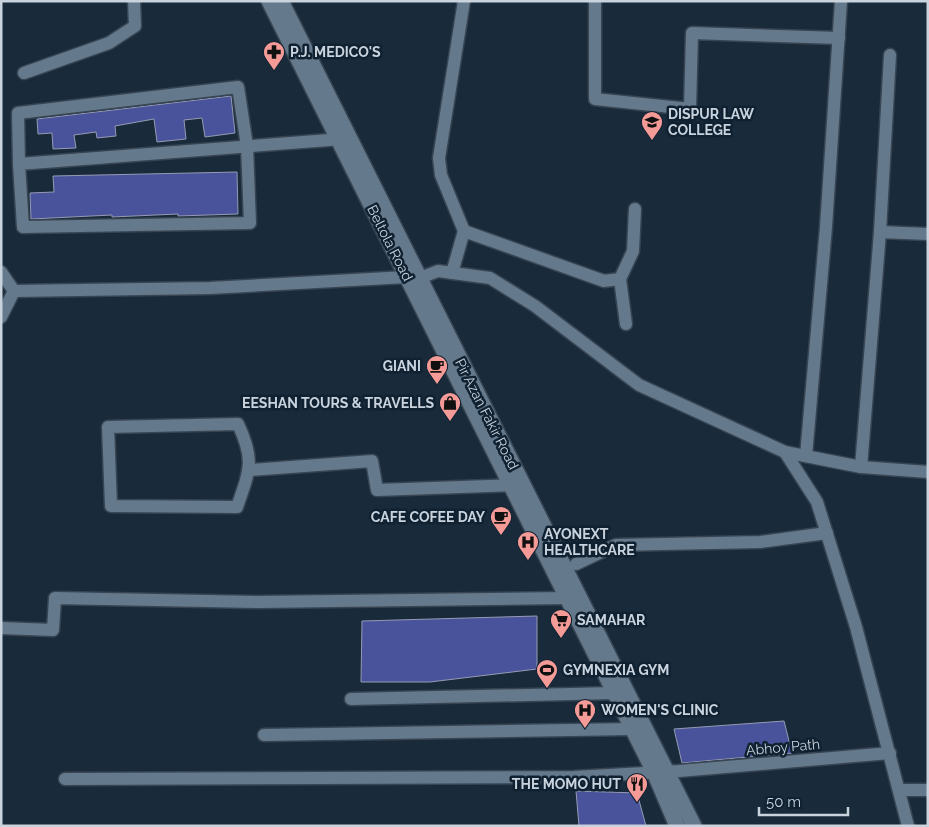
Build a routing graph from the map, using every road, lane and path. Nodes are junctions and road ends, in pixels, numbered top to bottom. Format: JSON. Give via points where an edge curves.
{"nodes":[{"id":1,"x":134,"y":1,"type":"edge"},
{"id":2,"x":269,"y":1,"type":"edge"},
{"id":3,"x":282,"y":1,"type":"edge"},
{"id":4,"x":464,"y":1,"type":"edge"},
{"id":5,"x":595,"y":1,"type":"edge"},
{"id":6,"x":841,"y":1,"type":"edge"},
{"id":7,"x":839,"y":38,"type":"junction"},
{"id":8,"x":890,"y":55,"type":"dead end"},
{"id":9,"x":24,"y":73,"type":"dead end"},
{"id":10,"x":338,"y":139,"type":"junction"},
{"id":11,"x":247,"y":146,"type":"junction"},
{"id":12,"x":19,"y":164,"type":"junction"},
{"id":13,"x":635,"y":209,"type":"dead end"},
{"id":14,"x":464,"y":231,"type":"junction"},
{"id":15,"x":880,"y":232,"type":"junction"},
{"id":16,"x":928,"y":234,"type":"edge"},
{"id":17,"x":1,"y":272,"type":"edge"},
{"id":18,"x":452,"y":273,"type":"junction"},
{"id":19,"x":413,"y":277,"type":"junction"},
{"id":20,"x":620,"y":279,"type":"junction"},
{"id":21,"x":14,"y":291,"type":"junction"},
{"id":22,"x":1,"y":317,"type":"edge"},
{"id":23,"x":626,"y":324,"type":"dead end"},
{"id":24,"x":785,"y":452,"type":"junction"},
{"id":25,"x":806,"y":456,"type":"junction"},
{"id":26,"x":861,"y":467,"type":"junction"},
{"id":27,"x":250,"y":470,"type":"junction"},
{"id":28,"x":928,"y":472,"type":"edge"},
{"id":29,"x":517,"y":485,"type":"junction"},
{"id":30,"x":827,"y":533,"type":"junction"},
{"id":31,"x":576,"y":564,"type":"dead end"},
{"id":32,"x":567,"y":598,"type":"junction"},
{"id":33,"x":1,"y":628,"type":"edge"},
{"id":34,"x":614,"y":693,"type":"junction"},
{"id":35,"x":351,"y":698,"type":"dead end"},
{"id":36,"x":632,"y":729,"type":"junction"},
{"id":37,"x":264,"y":735,"type":"dead end"},
{"id":38,"x":890,"y":753,"type":"junction"},
{"id":39,"x":667,"y":771,"type":"junction"},
{"id":40,"x":65,"y":779,"type":"dead end"},
{"id":41,"x":900,"y":790,"type":"junction"},
{"id":42,"x":928,"y":790,"type":"edge"},
{"id":43,"x":677,"y":826,"type":"edge"},
{"id":44,"x":694,"y":826,"type":"edge"},
{"id":45,"x":908,"y":826,"type":"edge"}],
"edges":[{"from":1,"to":9,"type":"street","via":[[135,26],[109,43]]},
{"from":2,"to":10,"type":"main road","name":"Beltola Road"},
{"from":3,"to":19,"type":"main road","name":"Pir Azan Fakir Road"},
{"from":4,"to":14,"type":"street","via":[[439,158],[441,175]]},
{"from":5,"to":7,"type":"street","via":[[595,99],[690,109],[692,33]]},
{"from":6,"to":7,"type":"street"},
{"from":7,"to":25,"type":"street"},
{"from":8,"to":15,"type":"street"},
{"from":10,"to":11,"type":"street"},
{"from":10,"to":19,"type":"main road","name":"Beltola Road"},
{"from":11,"to":12,"type":"street"},
{"from":11,"to":12,"type":"street","via":[[238,87],[18,113]]},
{"from":11,"to":12,"type":"street","via":[[250,223],[23,227]]},
{"from":13,"to":20,"type":"street","via":[[633,251]]},
{"from":14,"to":18,"type":"street"},
{"from":14,"to":20,"type":"street","via":[[604,281]]},
{"from":15,"to":16,"type":"street"},
{"from":15,"to":26,"type":"street"},
{"from":17,"to":21,"type":"street"},
{"from":18,"to":19,"type":"street","via":[[438,270]]},
{"from":18,"to":24,"type":"street","via":[[490,278],[535,306],[639,385]]},
{"from":19,"to":21,"type":"street","via":[[210,288]]},
{"from":19,"to":29,"type":"main road","name":"Pir Azan Fakir Road"},
{"from":20,"to":23,"type":"street"},
{"from":21,"to":22,"type":"street"},
{"from":24,"to":25,"type":"street"},
{"from":24,"to":30,"type":"street","via":[[817,502]]},
{"from":25,"to":26,"type":"street"},
{"from":26,"to":28,"type":"street"},
{"from":27,"to":27,"type":"street","via":[[237,506],[111,506],[108,427],[238,424],[248,444]]},
{"from":27,"to":29,"type":"street","via":[[372,461],[377,490]]},
{"from":29,"to":32,"type":"main road","name":"Pir Azan Fakir Road"},
{"from":29,"to":39,"type":"main road","name":"Pir Azan Fakir Road"},
{"from":30,"to":31,"type":"street","via":[[760,542],[616,544]]},
{"from":30,"to":38,"type":"street"},
{"from":32,"to":33,"type":"street","via":[[258,602],[55,598],[53,630]]},
{"from":32,"to":34,"type":"main road","name":"Pir Azan Fakir Road"},
{"from":34,"to":35,"type":"street"},
{"from":34,"to":36,"type":"main road","name":"Pir Azan Fakir Road"},
{"from":36,"to":37,"type":"street"},
{"from":36,"to":39,"type":"main road","name":"Pir Azan Fakir Road"},
{"from":38,"to":39,"type":"street","name":"Abhoy Path"},
{"from":38,"to":41,"type":"street"},
{"from":39,"to":40,"type":"street","name":"Abhoy Path","via":[[546,777]]},
{"from":39,"to":43,"type":"main road","name":"Pir Azan Fakir Road"},
{"from":39,"to":44,"type":"main road","name":"Pir Azan Fakir Road"},
{"from":41,"to":42,"type":"street"},
{"from":41,"to":45,"type":"street"}]}
